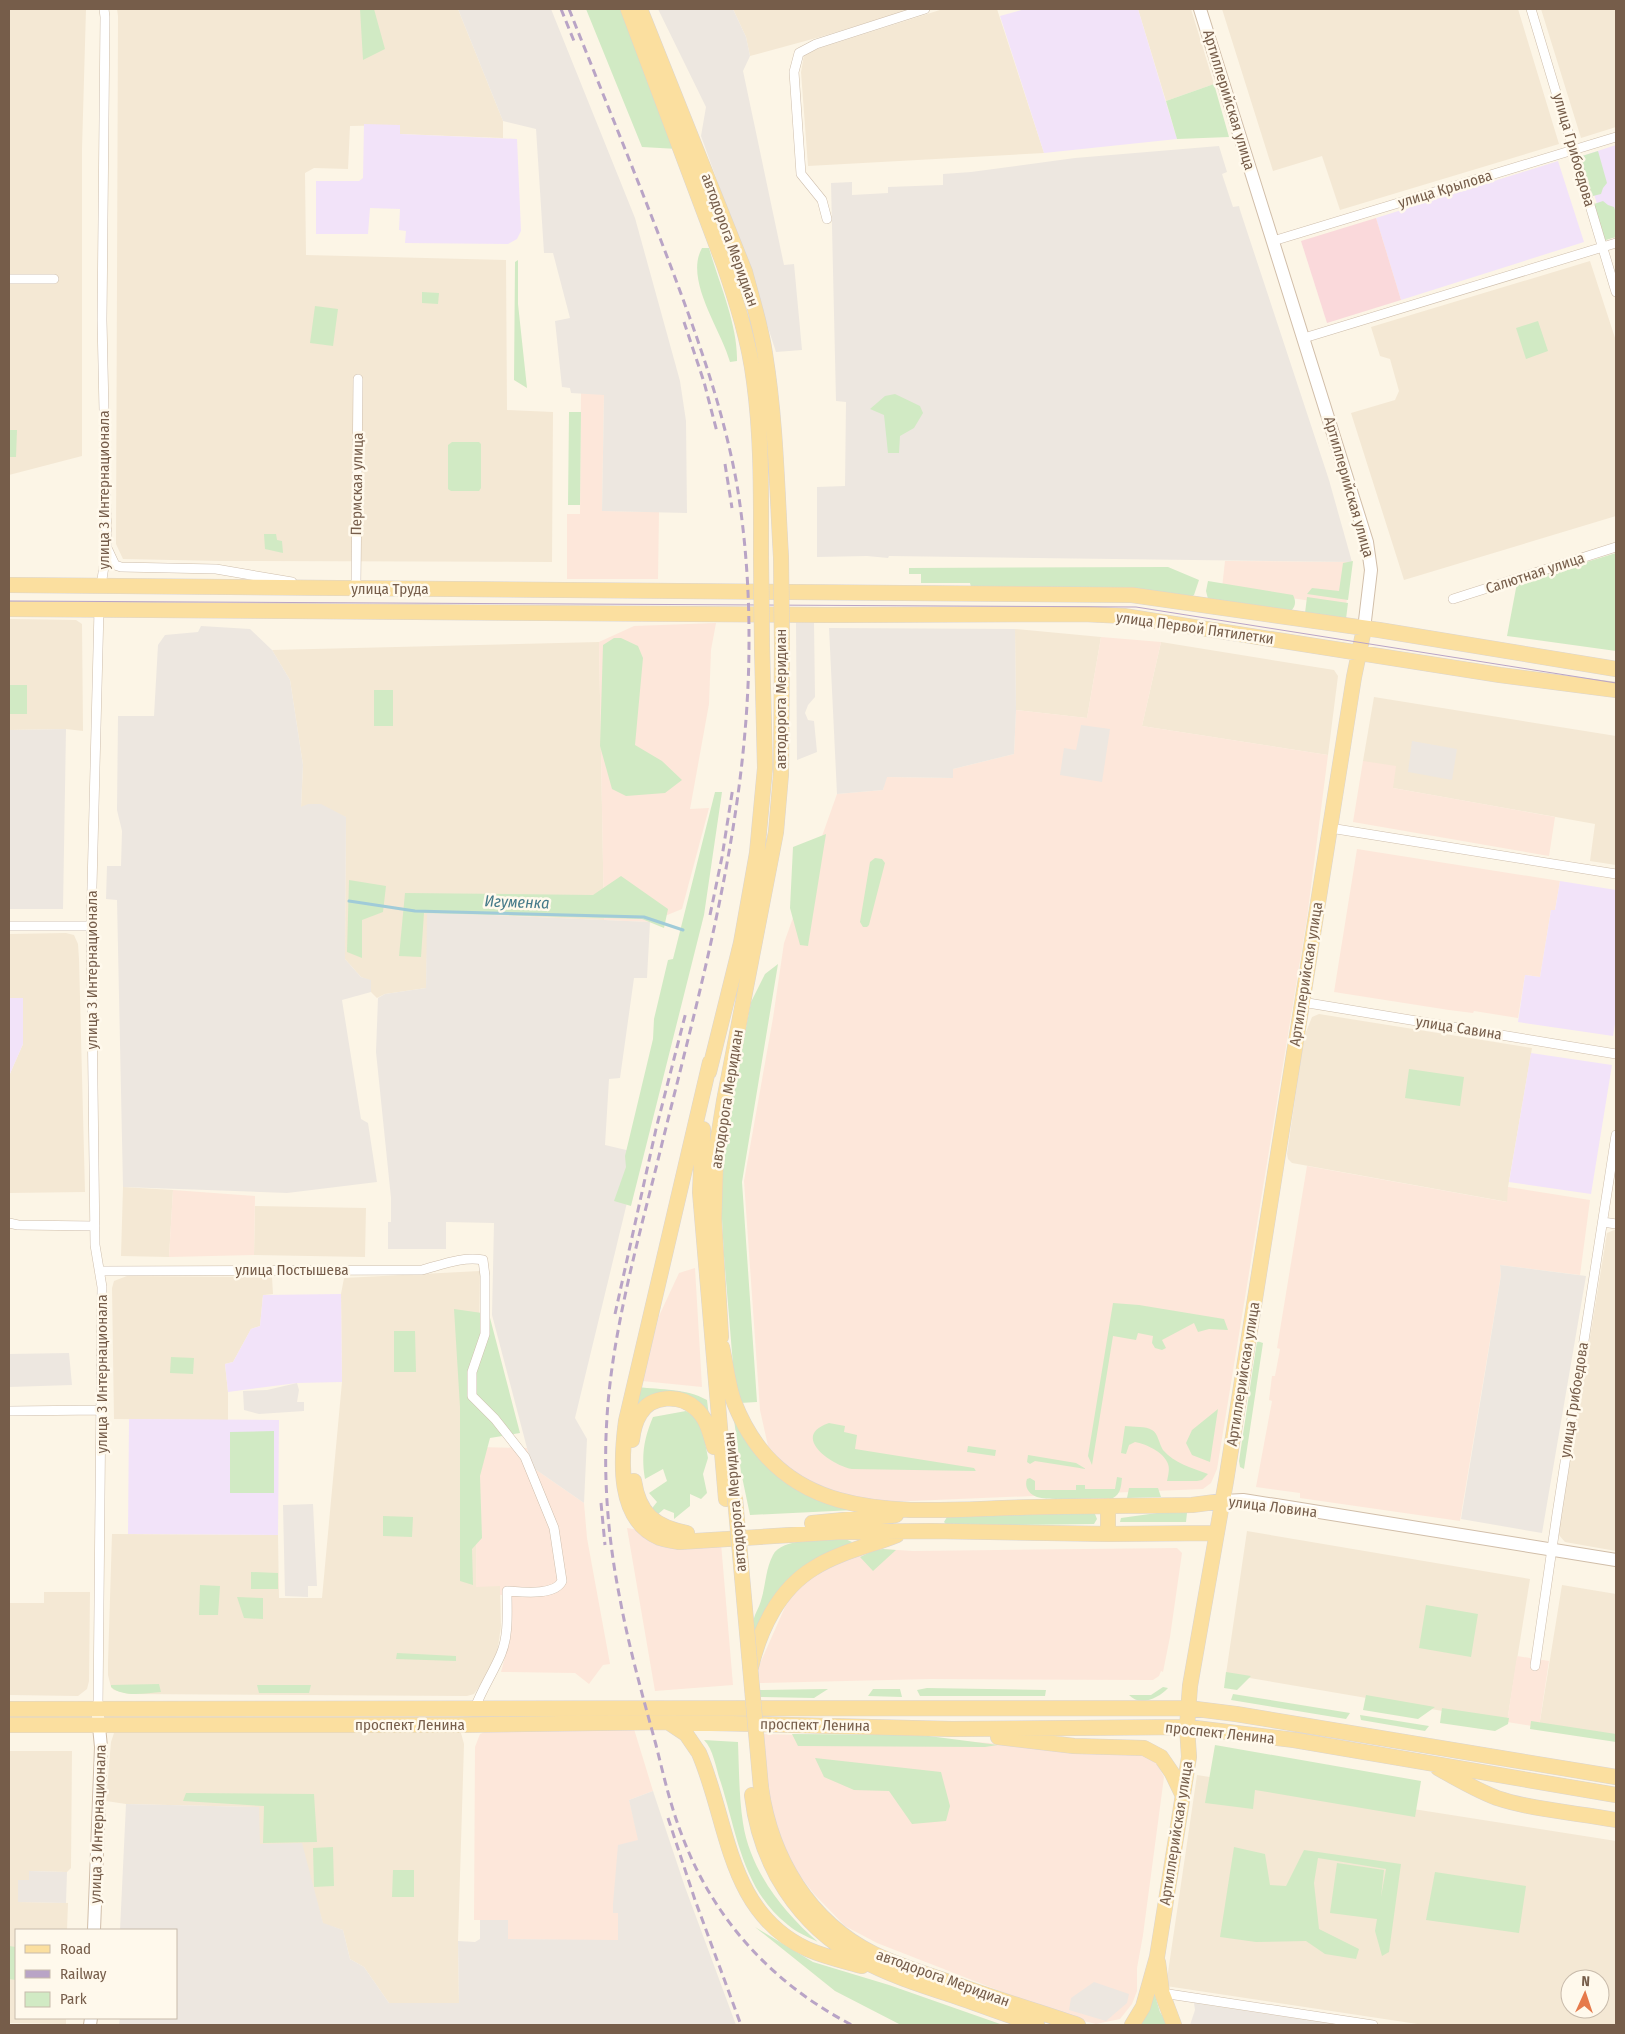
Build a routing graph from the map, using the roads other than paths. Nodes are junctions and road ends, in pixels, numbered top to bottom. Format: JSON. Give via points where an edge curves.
{"nodes":[{"id":1,"x":104,"y":9,"type":"edge"},
{"id":2,"x":628,"y":9,"type":"edge"},
{"id":3,"x":640,"y":9,"type":"edge"},
{"id":4,"x":925,"y":9,"type":"edge"},
{"id":5,"x":1200,"y":9,"type":"edge"},
{"id":6,"x":1531,"y":9,"type":"edge"},
{"id":7,"x":1616,"y":137,"type":"edge"},
{"id":8,"x":1574,"y":149,"type":"junction"},
{"id":9,"x":827,"y":219,"type":"dead end"},
{"id":10,"x":1273,"y":241,"type":"junction"},
{"id":11,"x":1616,"y":243,"type":"edge"},
{"id":12,"x":1602,"y":247,"type":"junction"},
{"id":13,"x":9,"y":279,"type":"edge"},
{"id":14,"x":54,"y":279,"type":"dead end"},
{"id":15,"x":1616,"y":292,"type":"edge"},
{"id":16,"x":1304,"y":338,"type":"junction"},
{"id":17,"x":358,"y":379,"type":"dead end"},
{"id":18,"x":106,"y":546,"type":"junction"},
{"id":19,"x":1616,"y":547,"type":"edge"},
{"id":20,"x":9,"y":585,"type":"edge"},
{"id":21,"x":101,"y":586,"type":"junction"},
{"id":22,"x":330,"y":588,"type":"junction"},
{"id":23,"x":356,"y":588,"type":"junction"},
{"id":24,"x":771,"y":592,"type":"joint"},
{"id":25,"x":1453,"y":599,"type":"dead end"},
{"id":26,"x":9,"y":608,"type":"edge"},
{"id":27,"x":99,"y":609,"type":"junction"},
{"id":28,"x":770,"y":614,"type":"joint"},
{"id":29,"x":1364,"y":629,"type":"junction"},
{"id":30,"x":1360,"y":653,"type":"junction"},
{"id":31,"x":1616,"y":668,"type":"edge"},
{"id":32,"x":1616,"y":690,"type":"edge"},
{"id":33,"x":1330,"y":828,"type":"junction"},
{"id":34,"x":1616,"y":874,"type":"edge"},
{"id":35,"x":9,"y":926,"type":"edge"},
{"id":36,"x":91,"y":926,"type":"junction"},
{"id":37,"x":1302,"y":1002,"type":"junction"},
{"id":38,"x":1616,"y":1054,"type":"edge"},
{"id":39,"x":710,"y":1062,"type":"junction"},
{"id":40,"x":1616,"y":1135,"type":"edge"},
{"id":41,"x":1602,"y":1222,"type":"junction"},
{"id":42,"x":9,"y":1223,"type":"edge"},
{"id":43,"x":1616,"y":1224,"type":"edge"},
{"id":44,"x":95,"y":1226,"type":"junction"},
{"id":45,"x":100,"y":1271,"type":"junction"},
{"id":46,"x":722,"y":1347,"type":"junction"},
{"id":47,"x":101,"y":1410,"type":"junction"},
{"id":48,"x":9,"y":1411,"type":"edge"},
{"id":49,"x":730,"y":1499,"type":"junction"},
{"id":50,"x":1223,"y":1500,"type":"junction"},
{"id":51,"x":1108,"y":1506,"type":"junction"},
{"id":52,"x":931,"y":1511,"type":"junction"},
{"id":53,"x":908,"y":1531,"type":"junction"},
{"id":54,"x":931,"y":1531,"type":"junction"},
{"id":55,"x":1216,"y":1533,"type":"junction"},
{"id":56,"x":1108,"y":1534,"type":"junction"},
{"id":57,"x":1551,"y":1550,"type":"junction"},
{"id":58,"x":1616,"y":1560,"type":"edge"},
{"id":59,"x":1535,"y":1666,"type":"dead end"},
{"id":60,"x":750,"y":1670,"type":"junction"},
{"id":61,"x":9,"y":1708,"type":"edge"},
{"id":62,"x":475,"y":1708,"type":"junction"},
{"id":63,"x":1188,"y":1708,"type":"junction"},
{"id":64,"x":98,"y":1717,"type":"junction"},
{"id":65,"x":668,"y":1722,"type":"junction"},
{"id":66,"x":472,"y":1724,"type":"junction"},
{"id":67,"x":9,"y":1725,"type":"edge"},
{"id":68,"x":1187,"y":1727,"type":"junction"},
{"id":69,"x":952,"y":1728,"type":"junction"},
{"id":70,"x":1428,"y":1763,"type":"junction"},
{"id":71,"x":1616,"y":1777,"type":"edge"},
{"id":72,"x":756,"y":1788,"type":"junction"},
{"id":73,"x":1616,"y":1795,"type":"edge"},
{"id":74,"x":1183,"y":1796,"type":"junction"},
{"id":75,"x":1616,"y":1820,"type":"edge"},
{"id":76,"x":94,"y":1929,"type":"edge"},
{"id":77,"x":1157,"y":1957,"type":"junction"},
{"id":78,"x":902,"y":1978,"type":"junction"},
{"id":79,"x":1162,"y":1994,"type":"junction"},
{"id":80,"x":1037,"y":2025,"type":"edge"},
{"id":81,"x":1078,"y":2025,"type":"edge"},
{"id":82,"x":1132,"y":2025,"type":"edge"},
{"id":83,"x":1174,"y":2025,"type":"edge"},
{"id":84,"x":1374,"y":2025,"type":"edge"}],
"edges":[{"from":1,"to":18,"type":"street","name":"улица 3 Интернационала","via":[[102,320]]},
{"from":2,"to":39,"type":"main road","name":"автодорога Меридиан","bridge":true,"via":[[736,299],[754,380],[760,442],[765,735],[763,798],[741,943]]},
{"from":3,"to":46,"type":"main road","name":"автодорога Меридиан","bridge":true,"via":[[745,272],[756,311],[770,395],[780,558],[781,774],[776,832],[716,1151],[714,1219]]},
{"from":4,"to":9,"type":"street","via":[[816,44],[799,53],[794,72],[801,174],[822,200]]},
{"from":5,"to":10,"type":"street","name":"Артиллерийская улица"},
{"from":6,"to":8,"type":"street","name":"улица Грибоедова"},
{"from":7,"to":8,"type":"street","name":"улица Крылова"},
{"from":8,"to":10,"type":"street","name":"улица Крылова"},
{"from":8,"to":12,"type":"street","name":"улица Грибоедова"},
{"from":10,"to":16,"type":"street","name":"Артиллерийская улица"},
{"from":11,"to":12,"type":"street"},
{"from":12,"to":15,"type":"street","name":"улица Грибоедова"},
{"from":12,"to":16,"type":"street"},
{"from":13,"to":14,"type":"street"},
{"from":16,"to":29,"type":"street","name":"Артиллерийская улица","via":[[1369,551],[1371,580]]},
{"from":17,"to":23,"type":"street","name":"Пермская улица"},
{"from":18,"to":21,"type":"street","name":"улица 3 Интернационала"},
{"from":18,"to":22,"type":"street","via":[[115,564],[121,567],[216,568]]},
{"from":19,"to":25,"type":"street","name":"Салютная улица"},
{"from":20,"to":21,"type":"main road","name":"улица Труда"},
{"from":21,"to":22,"type":"main road","name":"улица Труда"},
{"from":21,"to":27,"type":"main road","name":"улица 3 Интернационала"},
{"from":22,"to":23,"type":"main road","name":"улица Труда"},
{"from":23,"to":24,"type":"main road","name":"улица Труда"},
{"from":24,"to":29,"type":"main road","name":"улица Первой Пятилетки","via":[[1132,595]]},
{"from":26,"to":27,"type":"main road","name":"улица Труда"},
{"from":27,"to":28,"type":"main road","name":"улица Труда"},
{"from":27,"to":36,"type":"street","name":"улица 3 Интернационала"},
{"from":28,"to":30,"type":"main road","name":"улица Первой Пятилетки","via":[[1108,615]]},
{"from":29,"to":30,"type":"main road","name":"Артиллерийская улица"},
{"from":29,"to":31,"type":"main road","name":"улица Первой Пятилетки"},
{"from":30,"to":32,"type":"main road","name":"улица Первой Пятилетки"},
{"from":30,"to":33,"type":"main road","name":"Артиллерийская улица"},
{"from":33,"to":34,"type":"street"},
{"from":33,"to":37,"type":"main road","name":"Артиллерийская улица"},
{"from":35,"to":36,"type":"street"},
{"from":36,"to":44,"type":"street","name":"улица 3 Интернационала"},
{"from":37,"to":38,"type":"street","name":"улица Савина"},
{"from":37,"to":50,"type":"main road","name":"Артиллерийская улица"},
{"from":39,"to":49,"type":"main road","name":"автодорога Меридиан","via":[[700,1192]]},
{"from":39,"to":53,"type":"main road","via":[[626,1421],[622,1446],[629,1505],[646,1529],[660,1538],[679,1542],[797,1533]]},
{"from":40,"to":41,"type":"street","name":"улица Грибоедова"},
{"from":41,"to":43,"type":"street"},
{"from":41,"to":57,"type":"street","name":"улица Грибоедова"},
{"from":42,"to":44,"type":"street"},
{"from":44,"to":45,"type":"street","name":"улица 3 Интернационала"},
{"from":45,"to":47,"type":"street","name":"улица 3 Интернационала"},
{"from":45,"to":62,"type":"street","name":"улица Постышева","via":[[422,1270],[457,1261],[483,1260],[484,1334],[472,1372],[472,1396],[525,1457],[554,1528],[562,1581],[555,1589],[507,1591],[508,1625],[502,1653]]},
{"from":46,"to":49,"type":"main road","name":"автодорога Меридиан"},
{"from":46,"to":52,"type":"main road","via":[[734,1401],[747,1428],[763,1452],[786,1474],[805,1487],[842,1502]]},
{"from":47,"to":48,"type":"street"},
{"from":47,"to":64,"type":"street","name":"улица 3 Интернационала"},
{"from":49,"to":52,"type":"main road","via":[[708,1427],[695,1408],[683,1400],[671,1398],[650,1404],[641,1412],[631,1442],[639,1501],[652,1520],[666,1528],[688,1533]]},
{"from":49,"to":60,"type":"main road","name":"автодорога Меридиан","bridge":true},
{"from":49,"to":72,"type":"main road","name":"автодорога Меридиан"},
{"from":50,"to":51,"type":"main road","name":"улица Ловина","via":[[1192,1505]]},
{"from":50,"to":55,"type":"main road","name":"Артиллерийская улица"},
{"from":50,"to":57,"type":"street","name":"улица Ловина","via":[[1243,1500]]},
{"from":51,"to":52,"type":"main road","name":"улица Ловина"},
{"from":51,"to":56,"type":"main road"},
{"from":52,"to":54,"type":"main road"},
{"from":53,"to":54,"type":"main road"},
{"from":53,"to":60,"type":"main road","via":[[814,1568],[784,1596],[761,1632]]},
{"from":54,"to":56,"type":"main road"},
{"from":55,"to":56,"type":"main road"},
{"from":55,"to":63,"type":"main road","name":"Артиллерийская улица"},
{"from":57,"to":58,"type":"street","name":"улица Ловина"},
{"from":57,"to":59,"type":"street","name":"улица Грибоедова"},
{"from":60,"to":72,"type":"main road","name":"автодорога Меридиан","bridge":true},
{"from":61,"to":64,"type":"main road","name":"проспект Ленина"},
{"from":62,"to":63,"type":"main road","name":"проспект Ленина"},
{"from":62,"to":64,"type":"main road","name":"проспект Ленина"},
{"from":62,"to":66,"type":"main road"},
{"from":63,"to":68,"type":"main road","name":"Артиллерийская улица"},
{"from":63,"to":71,"type":"main road","name":"проспект Ленина"},
{"from":64,"to":66,"type":"main road","name":"проспект Ленина"},
{"from":64,"to":67,"type":"main road","name":"проспект Ленина"},
{"from":64,"to":76,"type":"street","name":"улица 3 Интернационала","via":[[101,1747]]},
{"from":65,"to":66,"type":"main road","name":"проспект Ленина"},
{"from":65,"to":69,"type":"main road","name":"проспект Ленина"},
{"from":65,"to":78,"type":"main road","via":[[686,1734],[699,1753],[740,1881],[764,1917],[807,1949]]},
{"from":68,"to":69,"type":"main road","name":"проспект Ленина"},
{"from":68,"to":70,"type":"main road","name":"проспект Ленина","via":[[1294,1740]]},
{"from":68,"to":74,"type":"main road","name":"Артиллерийская улица","via":[[1189,1757]]},
{"from":69,"to":74,"type":"main road","via":[[978,1735],[1074,1746],[1144,1748],[1161,1757]]},
{"from":70,"to":73,"type":"main road","name":"проспект Ленина"},
{"from":70,"to":75,"type":"main road","via":[[1498,1798]]},
{"from":72,"to":78,"type":"main road","name":"автодорога Меридиан","via":[[756,1822],[763,1845],[780,1884],[793,1902],[815,1927],[842,1948]]},
{"from":72,"to":81,"type":"main road","name":"автодорога Меридиан","via":[[786,1869],[818,1912],[845,1936],[905,1967]]},
{"from":74,"to":77,"type":"main road","name":"Артиллерийская улица"},
{"from":77,"to":79,"type":"main road","name":"Артиллерийская улица"},
{"from":77,"to":82,"type":"main road","name":"Артиллерийская улица","via":[[1143,2007]]},
{"from":78,"to":80,"type":"main road","name":"автодорога Меридиан"},
{"from":79,"to":83,"type":"main road","name":"Артиллерийская улица"},
{"from":79,"to":84,"type":"street"}]}
